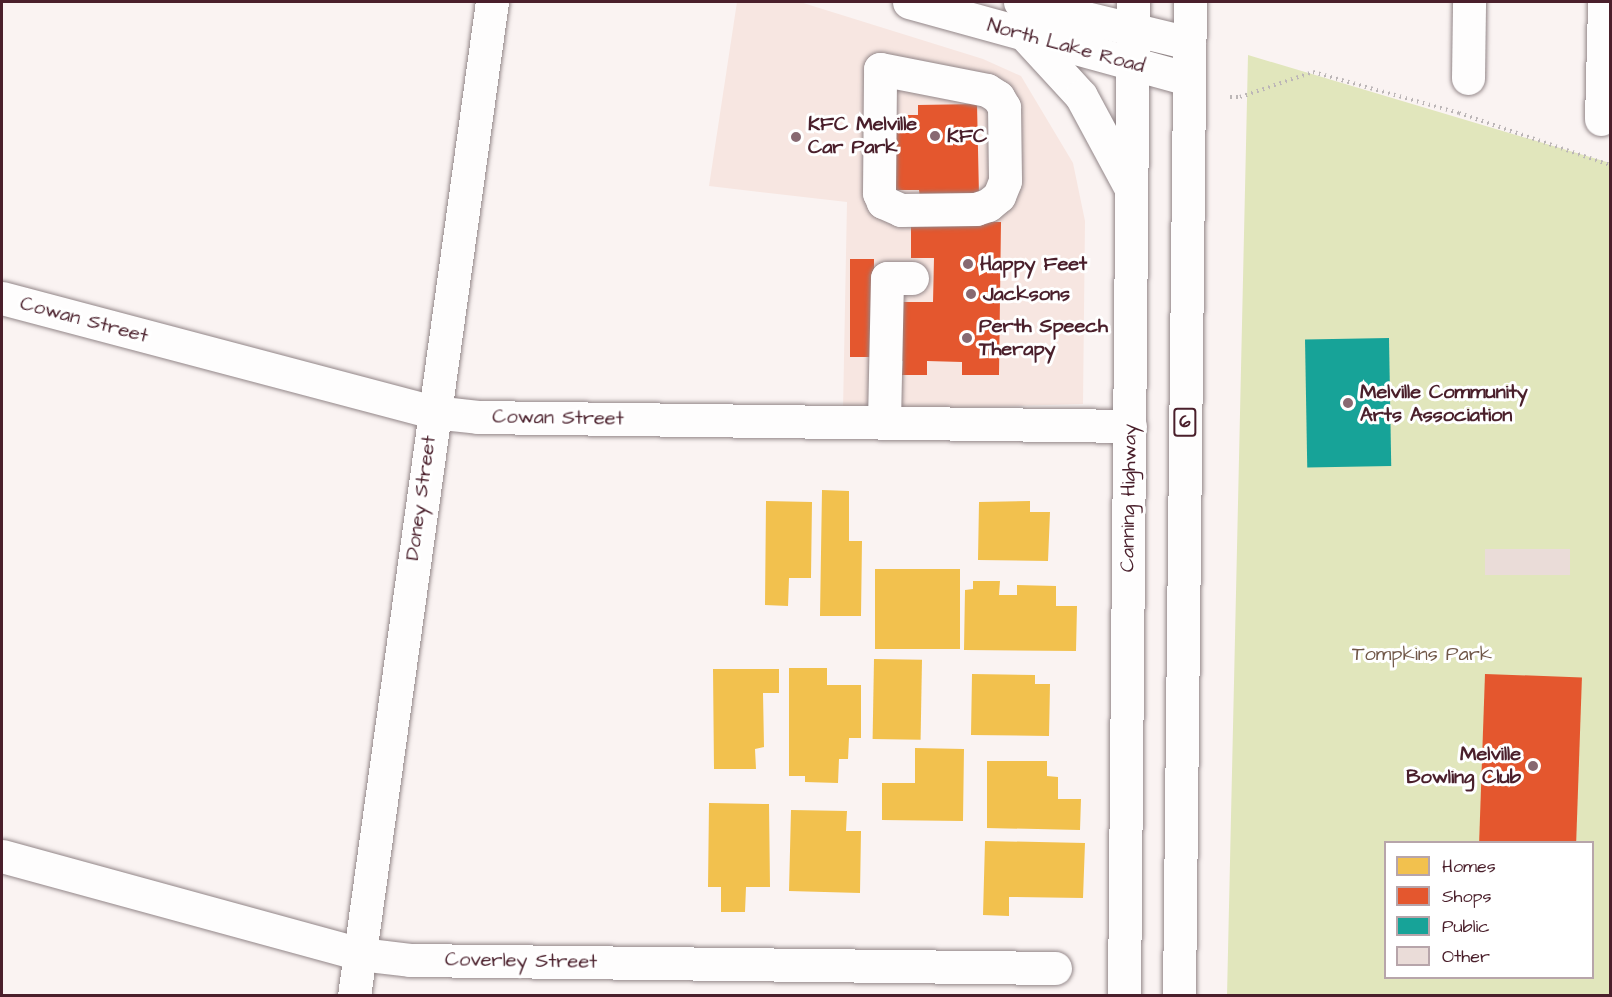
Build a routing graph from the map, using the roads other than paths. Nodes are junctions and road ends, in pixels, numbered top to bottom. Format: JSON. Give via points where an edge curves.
{"nodes":[{"id":1,"x":492,"y":2,"type":"edge"},
{"id":2,"x":909,"y":2,"type":"edge"},
{"id":3,"x":1020,"y":2,"type":"edge"},
{"id":4,"x":1190,"y":2,"type":"edge"},
{"id":5,"x":1469,"y":2,"type":"edge"},
{"id":6,"x":1604,"y":2,"type":"edge"},
{"id":7,"x":1133,"y":15,"type":"edge"},
{"id":8,"x":1026,"y":36,"type":"junction"},
{"id":9,"x":1190,"y":43,"type":"junction"},
{"id":10,"x":1132,"y":64,"type":"junction"},
{"id":11,"x":880,"y":69,"type":"joint"},
{"id":12,"x":1468,"y":78,"type":"dead end"},
{"id":13,"x":1189,"y":79,"type":"junction"},
{"id":14,"x":1601,"y":119,"type":"dead end"},
{"id":15,"x":1132,"y":190,"type":"junction"},
{"id":16,"x":912,"y":278,"type":"dead end"},
{"id":17,"x":2,"y":298,"type":"edge"},
{"id":18,"x":433,"y":412,"type":"junction"},
{"id":19,"x":884,"y":422,"type":"junction"},
{"id":20,"x":1130,"y":426,"type":"junction"},
{"id":21,"x":2,"y":856,"type":"edge"},
{"id":22,"x":360,"y":954,"type":"junction"},
{"id":23,"x":1054,"y":968,"type":"dead end"},
{"id":24,"x":354,"y":996,"type":"edge"},
{"id":25,"x":1124,"y":996,"type":"edge"},
{"id":26,"x":1179,"y":996,"type":"edge"}],
"edges":[{"from":1,"to":18,"type":"main road","name":"Doney Street"},
{"from":2,"to":8,"type":"main road","name":"North Lake Road"},
{"from":3,"to":7,"type":"main road","name":"North Lake Road"},
{"from":4,"to":9,"type":"main road","number":"6"},
{"from":5,"to":12,"type":"main road"},
{"from":6,"to":14,"type":"main road"},
{"from":7,"to":9,"type":"main road","name":"North Lake Road"},
{"from":7,"to":10,"type":"main road","name":"Canning Highway"},
{"from":8,"to":10,"type":"main road","name":"North Lake Road"},
{"from":8,"to":15,"type":"main road","via":[[1081,96]]},
{"from":9,"to":13,"type":"main road","number":"6"},
{"from":10,"to":13,"type":"main road","name":"North Lake Road"},
{"from":10,"to":15,"type":"main road","name":"Canning Highway"},
{"from":11,"to":11,"type":"main road","via":[[987,90],[998,97],[1004,106],[1005,181],[999,196],[976,209],[901,210],[883,202],[879,193]]},
{"from":13,"to":26,"type":"main road","number":"6"},
{"from":15,"to":20,"type":"main road","name":"Canning Highway"},
{"from":16,"to":19,"type":"main road","via":[[887,278]]},
{"from":17,"to":18,"type":"main road","name":"Cowan Street"},
{"from":18,"to":19,"type":"main road","name":"Cowan Street","via":[[490,417]]},
{"from":18,"to":22,"type":"main road","name":"Doney Street"},
{"from":19,"to":20,"type":"main road","name":"Cowan Street"},
{"from":20,"to":25,"type":"main road","name":"Canning Highway"},
{"from":21,"to":22,"type":"main road","name":"Coverley Street"},
{"from":22,"to":23,"type":"main road","name":"Coverley Street","via":[[410,960]]},
{"from":22,"to":24,"type":"main road","name":"Doney Street"}]}
